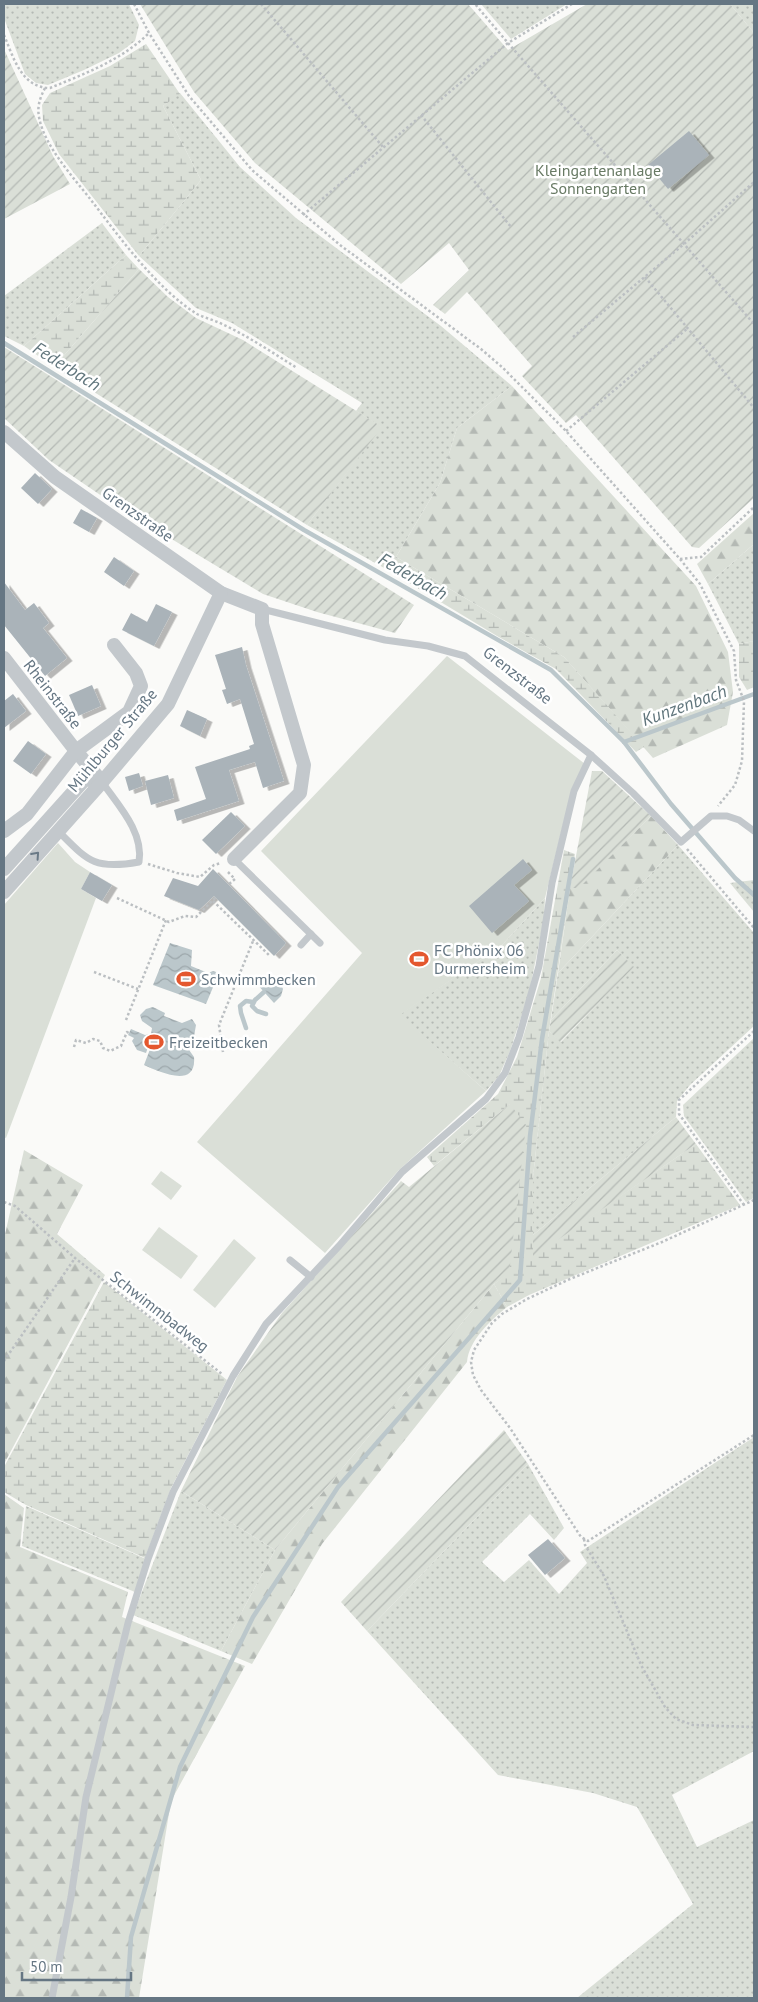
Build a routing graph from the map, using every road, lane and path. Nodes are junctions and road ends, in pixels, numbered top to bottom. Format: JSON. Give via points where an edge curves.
{"nodes":[{"id":1,"x":134,"y":4,"type":"edge"},
{"id":2,"x":261,"y":4,"type":"edge"},
{"id":3,"x":475,"y":4,"type":"edge"},
{"id":4,"x":572,"y":4,"type":"edge"},
{"id":5,"x":149,"y":33,"type":"junction"},
{"id":6,"x":4,"y":35,"type":"edge"},
{"id":7,"x":508,"y":42,"type":"junction"},
{"id":8,"x":45,"y":88,"type":"junction"},
{"id":9,"x":421,"y":115,"type":"junction"},
{"id":10,"x":383,"y":147,"type":"junction"},
{"id":11,"x":754,"y":182,"type":"edge"},
{"id":12,"x":303,"y":215,"type":"junction"},
{"id":13,"x":511,"y":227,"type":"dead end"},
{"id":14,"x":684,"y":244,"type":"junction"},
{"id":15,"x":645,"y":276,"type":"junction"},
{"id":16,"x":754,"y":324,"type":"edge"},
{"id":17,"x":688,"y":328,"type":"junction"},
{"id":18,"x":574,"y":337,"type":"dead end"},
{"id":19,"x":297,"y":368,"type":"dead end"},
{"id":20,"x":754,"y":408,"type":"edge"},
{"id":21,"x":566,"y":431,"type":"junction"},
{"id":22,"x":4,"y":432,"type":"edge"},
{"id":23,"x":754,"y":507,"type":"edge"},
{"id":24,"x":680,"y":559,"type":"junction"},
{"id":25,"x":221,"y":593,"type":"junction"},
{"id":26,"x":262,"y":609,"type":"junction"},
{"id":27,"x":114,"y":645,"type":"dead end"},
{"id":28,"x":4,"y":658,"type":"edge"},
{"id":29,"x":76,"y":751,"type":"junction"},
{"id":30,"x":591,"y":755,"type":"junction"},
{"id":31,"x":102,"y":782,"type":"junction"},
{"id":32,"x":711,"y":816,"type":"junction"},
{"id":33,"x":4,"y":831,"type":"edge"},
{"id":34,"x":58,"y":831,"type":"junction"},
{"id":35,"x":754,"y":831,"type":"edge"},
{"id":36,"x":681,"y":842,"type":"junction"},
{"id":37,"x":234,"y":859,"type":"junction"},
{"id":38,"x":139,"y":862,"type":"junction"},
{"id":39,"x":4,"y":869,"type":"edge"},
{"id":40,"x":4,"y":892,"type":"edge"},
{"id":41,"x":216,"y":897,"type":"dead end"},
{"id":42,"x":117,"y":898,"type":"dead end"},
{"id":43,"x":213,"y":901,"type":"junction"},
{"id":44,"x":166,"y":920,"type":"junction"},
{"id":45,"x":754,"y":928,"type":"edge"},
{"id":46,"x":311,"y":934,"type":"junction"},
{"id":47,"x":253,"y":941,"type":"junction"},
{"id":48,"x":320,"y":943,"type":"dead end"},
{"id":49,"x":301,"y":945,"type":"dead end"},
{"id":50,"x":270,"y":956,"type":"dead end"},
{"id":51,"x":94,"y":972,"type":"dead end"},
{"id":52,"x":138,"y":989,"type":"junction"},
{"id":53,"x":126,"y":1020,"type":"dead end"},
{"id":54,"x":754,"y":1031,"type":"edge"},
{"id":55,"x":129,"y":1033,"type":"dead end"},
{"id":56,"x":74,"y":1047,"type":"dead end"},
{"id":57,"x":223,"y":1052,"type":"dead end"},
{"id":58,"x":754,"y":1200,"type":"edge"},
{"id":59,"x":4,"y":1202,"type":"edge"},
{"id":60,"x":744,"y":1205,"type":"junction"},
{"id":61,"x":75,"y":1258,"type":"junction"},
{"id":62,"x":290,"y":1260,"type":"dead end"},
{"id":63,"x":311,"y":1277,"type":"junction"},
{"id":64,"x":4,"y":1361,"type":"edge"},
{"id":65,"x":233,"y":1376,"type":"junction"},
{"id":66,"x":754,"y":1435,"type":"edge"},
{"id":67,"x":584,"y":1539,"type":"junction"},
{"id":68,"x":754,"y":1727,"type":"edge"},
{"id":69,"x":52,"y":1998,"type":"edge"}],
"edges":[{"from":1,"to":5,"type":"path"},
{"from":2,"to":10,"type":"path"},
{"from":3,"to":7,"type":"path"},
{"from":4,"to":7,"type":"path"},
{"from":5,"to":8,"type":"path","via":[[122,55]]},
{"from":5,"to":12,"type":"path","via":[[189,96],[252,170]]},
{"from":6,"to":8,"type":"path","via":[[25,79]]},
{"from":7,"to":9,"type":"path"},
{"from":7,"to":14,"type":"path"},
{"from":8,"to":19,"type":"path","via":[[38,101],[39,118],[47,138],[64,166],[139,262],[198,315],[251,339]]},
{"from":9,"to":10,"type":"path"},
{"from":9,"to":13,"type":"path"},
{"from":10,"to":12,"type":"path"},
{"from":11,"to":14,"type":"path"},
{"from":12,"to":21,"type":"path","via":[[481,349]]},
{"from":14,"to":15,"type":"path"},
{"from":14,"to":16,"type":"path"},
{"from":15,"to":17,"type":"path"},
{"from":15,"to":18,"type":"path"},
{"from":17,"to":20,"type":"path"},
{"from":17,"to":21,"type":"path"},
{"from":21,"to":24,"type":"path"},
{"from":22,"to":25,"type":"street","name":"Grenzstraße","via":[[55,477]]},
{"from":23,"to":24,"type":"path","via":[[701,557]]},
{"from":24,"to":32,"type":"path","via":[[700,584],[734,651],[736,680],[744,700],[742,761],[734,785]]},
{"from":25,"to":26,"type":"street","name":"Grenzstraße"},
{"from":25,"to":31,"type":"street","name":"Mühlburger Straße","via":[[168,704]]},
{"from":26,"to":30,"type":"lane","name":"Grenzstraße","via":[[465,656]]},
{"from":26,"to":37,"type":"street","via":[[262,624],[304,765],[300,793]]},
{"from":27,"to":29,"type":"street","name":"Rheinstraße","via":[[141,686],[129,712]]},
{"from":28,"to":29,"type":"street","name":"Rheinstraße"},
{"from":29,"to":31,"type":"street","name":"Rheinstraße"},
{"from":29,"to":33,"type":"street","via":[[27,814]]},
{"from":30,"to":36,"type":"lane","name":"Grenzstraße"},
{"from":30,"to":63,"type":"lane","via":[[574,792],[552,883],[539,966],[505,1073],[486,1099],[402,1172]]},
{"from":31,"to":34,"type":"street","name":"Mühlburger Straße"},
{"from":31,"to":38,"type":"lane","via":[[138,837]]},
{"from":31,"to":39,"type":"street","via":[[85,779]]},
{"from":32,"to":35,"type":"lane","via":[[739,820]]},
{"from":32,"to":36,"type":"lane"},
{"from":34,"to":38,"type":"lane","via":[[83,856],[100,865]]},
{"from":40,"to":34,"type":"street","name":"Mühlburger Straße","one_way":true},
{"from":36,"to":45,"type":"path"},
{"from":37,"to":38,"type":"path","via":[[214,865],[200,877]]},
{"from":37,"to":46,"type":"lane"},
{"from":41,"to":43,"type":"path"},
{"from":42,"to":44,"type":"path"},
{"from":43,"to":44,"type":"path","via":[[196,917]]},
{"from":43,"to":47,"type":"path"},
{"from":44,"to":52,"type":"path"},
{"from":46,"to":48,"type":"lane"},
{"from":46,"to":49,"type":"lane"},
{"from":47,"to":50,"type":"path"},
{"from":47,"to":57,"type":"path","via":[[218,1025]]},
{"from":51,"to":52,"type":"path"},
{"from":52,"to":53,"type":"path"},
{"from":54,"to":60,"type":"path","via":[[679,1100],[679,1114]]},
{"from":55,"to":56,"type":"path","via":[[121,1046],[110,1051],[93,1039],[86,1043],[76,1040]]},
{"from":58,"to":60,"type":"path"},
{"from":59,"to":61,"type":"path","name":"Schwimmbadweg","via":[[15,1206]]},
{"from":60,"to":67,"type":"path","via":[[527,1299],[492,1323],[474,1350],[473,1374],[481,1390]]},
{"from":61,"to":64,"type":"path"},
{"from":61,"to":65,"type":"path","name":"Schwimmbadweg","via":[[223,1375]]},
{"from":62,"to":63,"type":"lane"},
{"from":63,"to":65,"type":"lane","via":[[266,1324]]},
{"from":65,"to":69,"type":"lane","via":[[172,1492],[128,1623],[86,1797]]},
{"from":66,"to":67,"type":"path","via":[[596,1538]]},
{"from":67,"to":68,"type":"path","via":[[604,1576],[641,1665],[665,1707],[676,1719],[693,1725]]}]}
